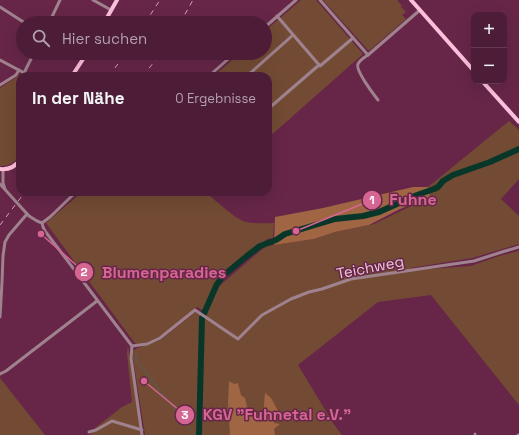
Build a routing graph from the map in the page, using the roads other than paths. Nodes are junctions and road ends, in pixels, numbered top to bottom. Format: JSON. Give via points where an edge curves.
{"nodes":[{"id":1,"x":60,"y":0,"type":"edge"},
{"id":2,"x":93,"y":0,"type":"edge"},
{"id":3,"x":117,"y":0,"type":"edge"},
{"id":4,"x":296,"y":0,"type":"edge"},
{"id":5,"x":320,"y":0,"type":"edge"},
{"id":6,"x":411,"y":0,"type":"edge"},
{"id":7,"x":0,"y":7,"type":"edge"},
{"id":8,"x":111,"y":10,"type":"junction"},
{"id":9,"x":420,"y":10,"type":"junction"},
{"id":10,"x":52,"y":16,"type":"edge"},
{"id":11,"x":108,"y":16,"type":"edge"},
{"id":12,"x":277,"y":16,"type":"junction"},
{"id":13,"x":16,"y":17,"type":"edge"},
{"id":14,"x":272,"y":21,"type":"edge"},
{"id":15,"x":293,"y":35,"type":"junction"},
{"id":16,"x":352,"y":38,"type":"junction"},
{"id":17,"x":272,"y":54,"type":"edge"},
{"id":18,"x":368,"y":55,"type":"junction"},
{"id":19,"x":0,"y":60,"type":"edge"},
{"id":20,"x":30,"y":60,"type":"edge"},
{"id":21,"x":83,"y":60,"type":"edge"},
{"id":22,"x":227,"y":60,"type":"edge"},
{"id":23,"x":265,"y":60,"type":"edge"},
{"id":24,"x":319,"y":64,"type":"junction"},
{"id":25,"x":471,"y":69,"type":"edge"},
{"id":26,"x":19,"y":70,"type":"joint"},
{"id":27,"x":22,"y":72,"type":"edge"},
{"id":28,"x":24,"y":72,"type":"edge"},
{"id":29,"x":75,"y":72,"type":"edge"},
{"id":30,"x":214,"y":72,"type":"edge"},
{"id":31,"x":251,"y":72,"type":"edge"},
{"id":32,"x":16,"y":75,"type":"edge"},
{"id":33,"x":485,"y":84,"type":"edge"},
{"id":34,"x":0,"y":85,"type":"edge"},
{"id":35,"x":378,"y":100,"type":"dead end"},
{"id":36,"x":272,"y":105,"type":"edge"},
{"id":37,"x":519,"y":122,"type":"edge"},
{"id":38,"x":16,"y":164,"type":"edge"},
{"id":39,"x":1,"y":170,"type":"edge"},
{"id":40,"x":0,"y":184,"type":"edge"},
{"id":41,"x":6,"y":190,"type":"junction"},
{"id":42,"x":72,"y":196,"type":"edge"},
{"id":43,"x":27,"y":214,"type":"junction"},
{"id":44,"x":42,"y":223,"type":"junction"},
{"id":45,"x":519,"y":247,"type":"edge"},
{"id":46,"x":97,"y":301,"type":"junction"},
{"id":47,"x":0,"y":316,"type":"edge"},
{"id":48,"x":132,"y":346,"type":"junction"},
{"id":49,"x":0,"y":374,"type":"edge"},
{"id":50,"x":142,"y":430,"type":"junction"},
{"id":51,"x":89,"y":432,"type":"dead end"},
{"id":52,"x":142,"y":435,"type":"edge"}],
"edges":[{"from":1,"to":10,"type":"street"},
{"from":2,"to":8,"type":"street"},
{"from":3,"to":8,"type":"main road"},
{"from":4,"to":12,"type":"street"},
{"from":5,"to":16,"type":"street"},
{"from":6,"to":9,"type":"main road"},
{"from":7,"to":13,"type":"street"},
{"from":8,"to":11,"type":"main road"},
{"from":9,"to":18,"type":"street"},
{"from":9,"to":25,"type":"main road"},
{"from":12,"to":14,"type":"street"},
{"from":12,"to":15,"type":"street"},
{"from":15,"to":17,"type":"street"},
{"from":15,"to":24,"type":"street"},
{"from":16,"to":18,"type":"street"},
{"from":16,"to":24,"type":"street","via":[[320,66]]},
{"from":18,"to":35,"type":"street","via":[[357,66]]},
{"from":19,"to":26,"type":"street"},
{"from":20,"to":28,"type":"street"},
{"from":21,"to":29,"type":"main road"},
{"from":22,"to":30,"type":"street"},
{"from":23,"to":31,"type":"street"},
{"from":24,"to":36,"type":"street"},
{"from":26,"to":27,"type":"street"},
{"from":32,"to":34,"type":"street"},
{"from":33,"to":37,"type":"main road"},
{"from":38,"to":39,"type":"main road"},
{"from":39,"to":41,"type":"street"},
{"from":40,"to":41,"type":"street"},
{"from":41,"to":43,"type":"street"},
{"from":42,"to":44,"type":"street"},
{"from":43,"to":44,"type":"street"},
{"from":43,"to":47,"type":"street","via":[[5,242]]},
{"from":44,"to":46,"type":"street","via":[[45,231]]},
{"from":45,"to":48,"type":"street","name":"Teichweg","via":[[474,261],[351,279],[309,292],[262,315],[238,339],[196,310],[160,338],[147,344]]},
{"from":46,"to":48,"type":"street"},
{"from":46,"to":49,"type":"street"},
{"from":48,"to":50,"type":"street","via":[[131,358]]},
{"from":50,"to":51,"type":"street","via":[[112,420]]},
{"from":50,"to":52,"type":"street"}]}
